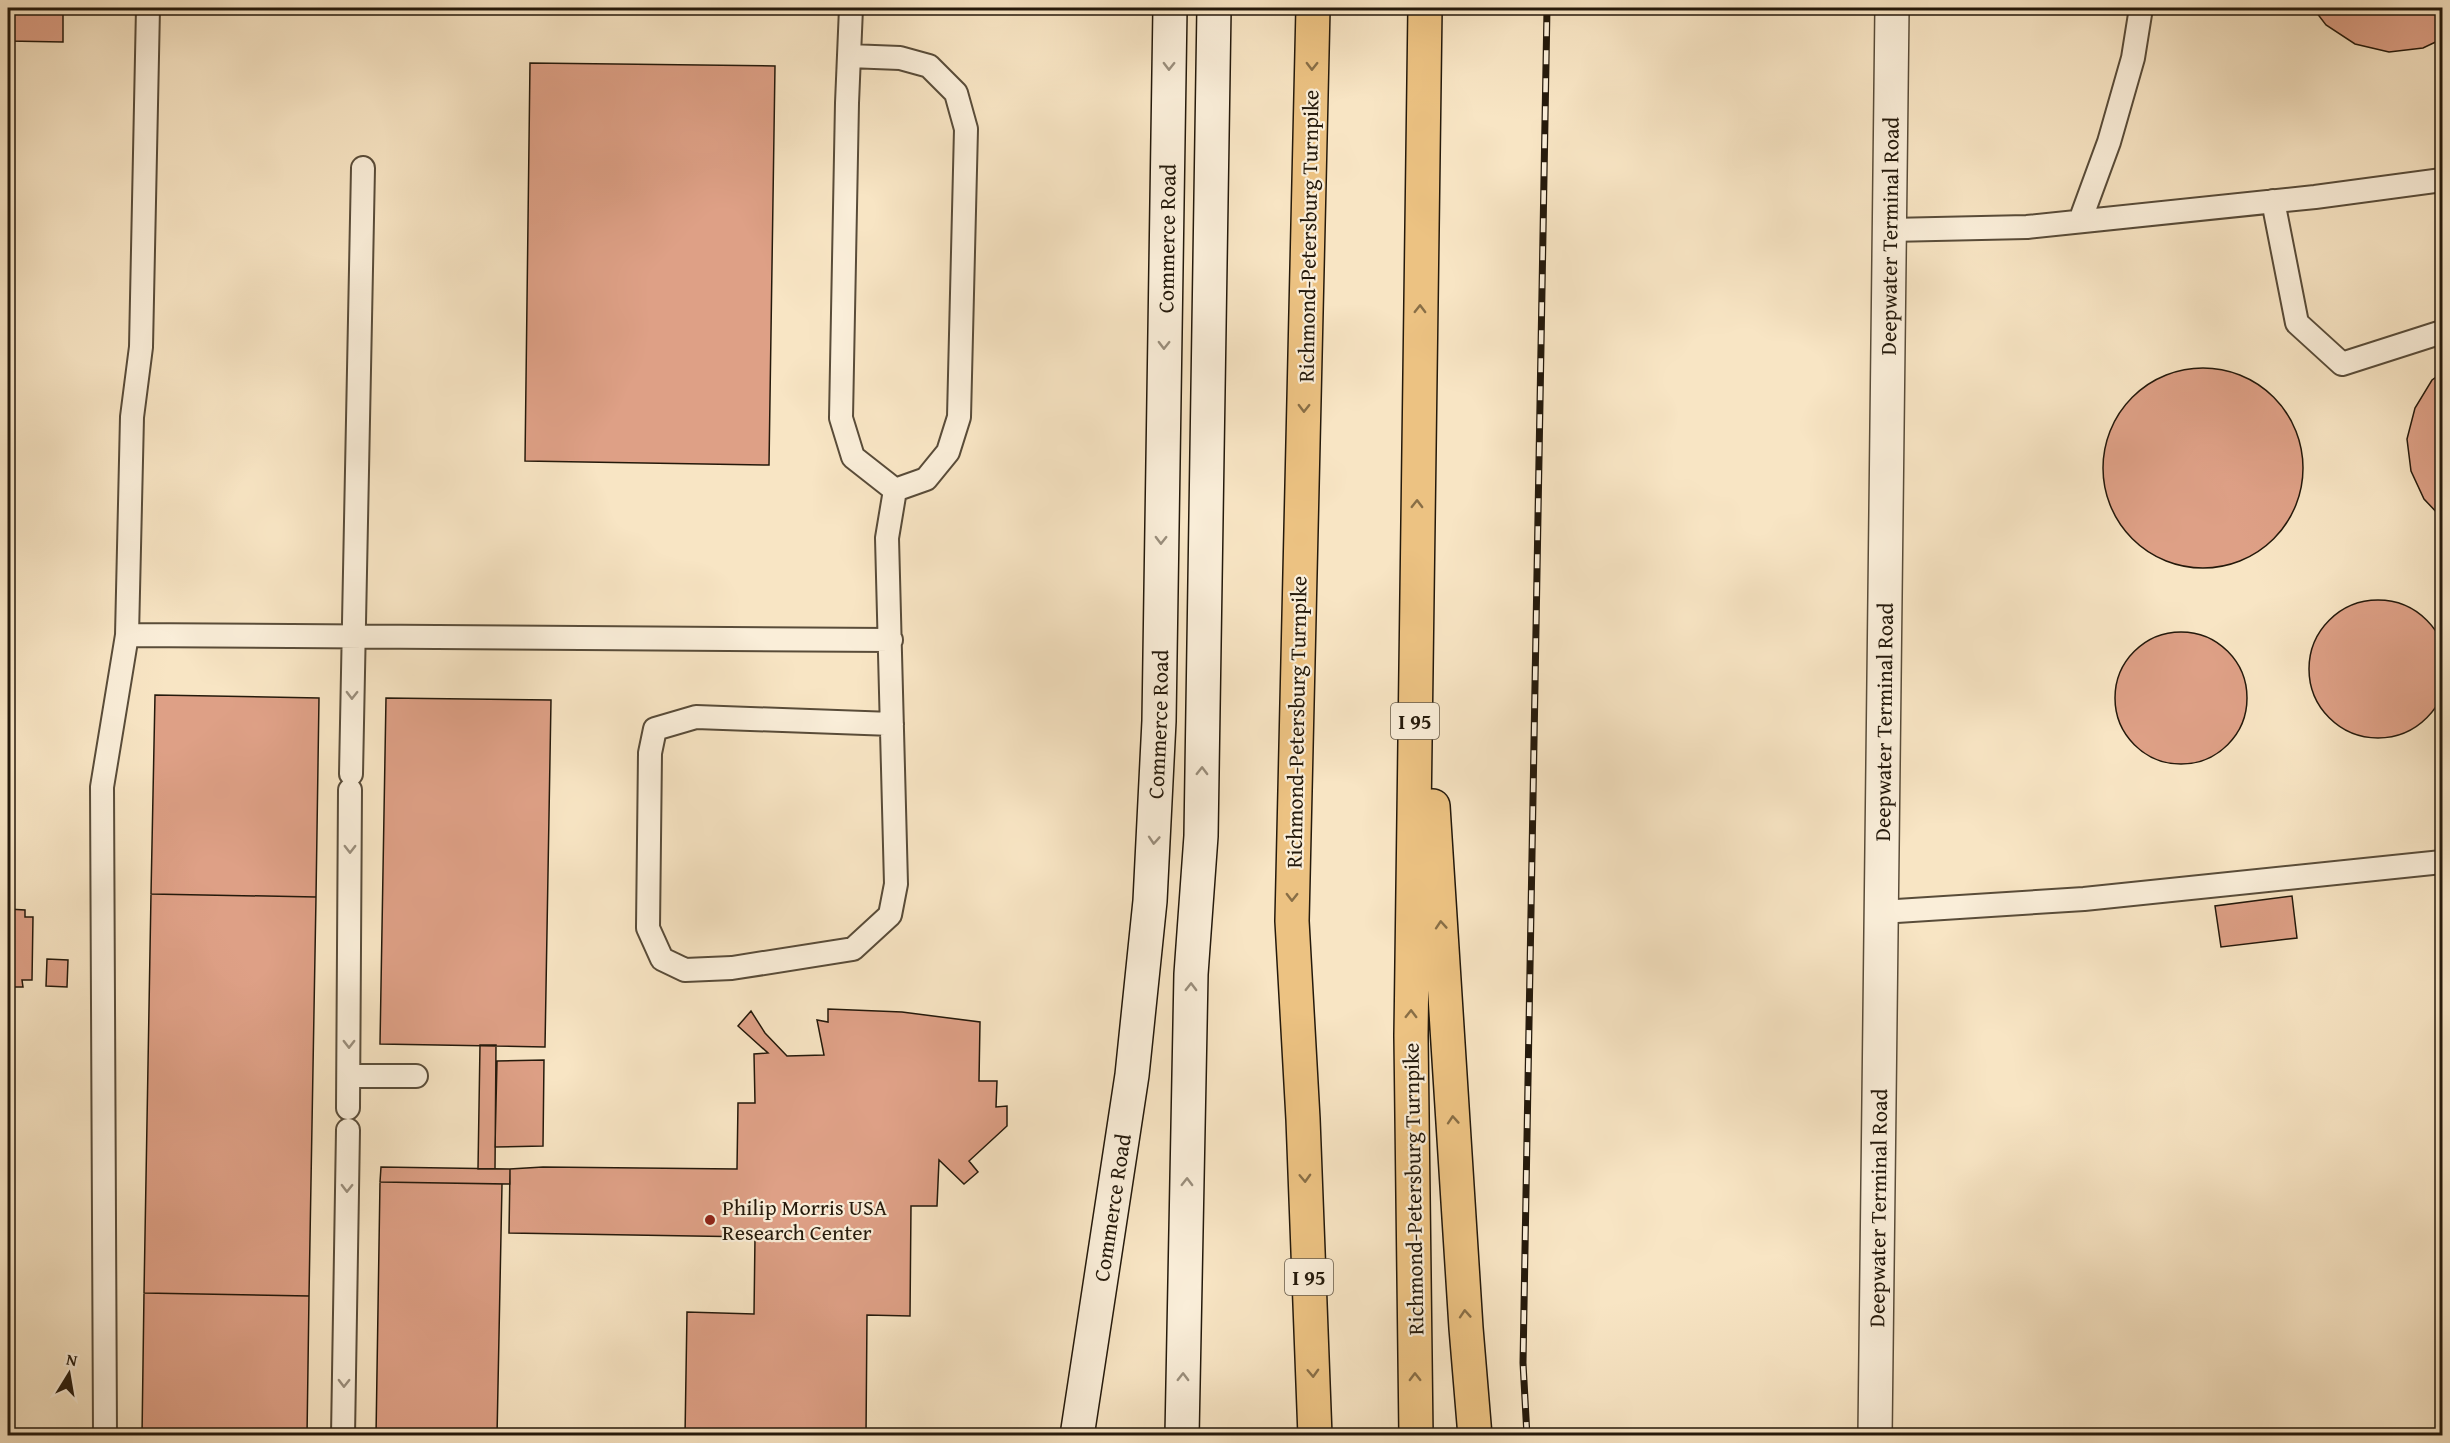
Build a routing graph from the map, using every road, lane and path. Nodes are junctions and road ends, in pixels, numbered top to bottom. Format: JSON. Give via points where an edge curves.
{"nodes":[{"id":1,"x":148,"y":8,"type":"edge"},
{"id":2,"x":851,"y":8,"type":"edge"},
{"id":3,"x":1170,"y":8,"type":"edge"},
{"id":4,"x":1214,"y":8,"type":"edge"},
{"id":5,"x":1313,"y":8,"type":"edge"},
{"id":6,"x":1425,"y":8,"type":"edge"},
{"id":7,"x":1892,"y":8,"type":"edge"},
{"id":8,"x":2141,"y":8,"type":"edge"},
{"id":9,"x":849,"y":56,"type":"junction"},
{"id":10,"x":363,"y":168,"type":"dead end"},
{"id":11,"x":2442,"y":180,"type":"edge"},
{"id":12,"x":2273,"y":201,"type":"junction"},
{"id":13,"x":2080,"y":221,"type":"junction"},
{"id":14,"x":1890,"y":230,"type":"junction"},
{"id":15,"x":2442,"y":332,"type":"edge"},
{"id":16,"x":895,"y":490,"type":"junction"},
{"id":17,"x":1417,"y":539,"type":"junction"},
{"id":18,"x":127,"y":635,"type":"junction"},
{"id":19,"x":354,"y":637,"type":"junction"},
{"id":20,"x":891,"y":640,"type":"junction"},
{"id":21,"x":892,"y":724,"type":"junction"},
{"id":22,"x":2442,"y":862,"type":"edge"},
{"id":23,"x":1881,"y":912,"type":"junction"},
{"id":24,"x":349,"y":1076,"type":"junction"},
{"id":25,"x":416,"y":1076,"type":"dead end"},
{"id":26,"x":105,"y":1436,"type":"edge"},
{"id":27,"x":343,"y":1436,"type":"edge"},
{"id":28,"x":1077,"y":1436,"type":"edge"},
{"id":29,"x":1182,"y":1436,"type":"edge"},
{"id":30,"x":1315,"y":1436,"type":"edge"},
{"id":31,"x":1416,"y":1436,"type":"edge"},
{"id":32,"x":1475,"y":1436,"type":"edge"},
{"id":33,"x":1875,"y":1436,"type":"edge"}],
"edges":[{"from":1,"to":18,"type":"lane","via":[[141,347],[132,417]]},
{"from":2,"to":9,"type":"lane"},
{"from":3,"to":28,"type":"main road","name":"Commerce Road","one_way":true,"via":[[1159,721],[1151,879],[1132,1075]]},
{"from":29,"to":4,"type":"main road","name":"Commerce Road","one_way":true,"via":[[1191,974],[1201,825]]},
{"from":5,"to":30,"type":"highway","name":"Richmond-Petersburg Turnpike","number":"I 95","one_way":true,"via":[[1292,921]]},
{"from":17,"to":6,"type":"highway","name":"Richmond-Petersburg Turnpike","number":"I 95","one_way":true},
{"from":7,"to":14,"type":"main road","name":"Deepwater Terminal Road"},
{"from":8,"to":13,"type":"lane","via":[[2133,58],[2109,142]]},
{"from":9,"to":16,"type":"lane","via":[[841,418],[853,457]]},
{"from":9,"to":16,"type":"lane","via":[[900,58],[929,66],[956,93],[966,129],[959,417],[948,452],[926,479]]},
{"from":10,"to":19,"type":"lane"},
{"from":11,"to":12,"type":"lane"},
{"from":12,"to":13,"type":"lane"},
{"from":12,"to":15,"type":"lane","via":[[2297,323],[2342,364]]},
{"from":13,"to":14,"type":"lane","via":[[2027,227]]},
{"from":14,"to":23,"type":"main road","name":"Deepwater Terminal Road"},
{"from":16,"to":20,"type":"lane","via":[[887,538]]},
{"from":31,"to":17,"type":"highway","name":"Richmond-Petersburg Turnpike","number":"I 95","one_way":true,"via":[[1411,1024]]},
{"from":32,"to":17,"type":"highway","one_way":true},
{"from":18,"to":19,"type":"lane"},
{"from":18,"to":26,"type":"lane","via":[[102,787]]},
{"from":19,"to":20,"type":"lane"},
{"from":19,"to":24,"type":"lane","one_way":true},
{"from":20,"to":21,"type":"lane"},
{"from":21,"to":21,"type":"lane","via":[[896,884],[890,915],[853,949],[732,968],[685,970],[662,959],[648,928],[650,753],[655,729],[696,717]]},
{"from":22,"to":23,"type":"lane","via":[[2084,899]]},
{"from":23,"to":33,"type":"main road","name":"Deepwater Terminal Road"},
{"from":24,"to":25,"type":"lane"},
{"from":24,"to":27,"type":"lane","one_way":true}]}
